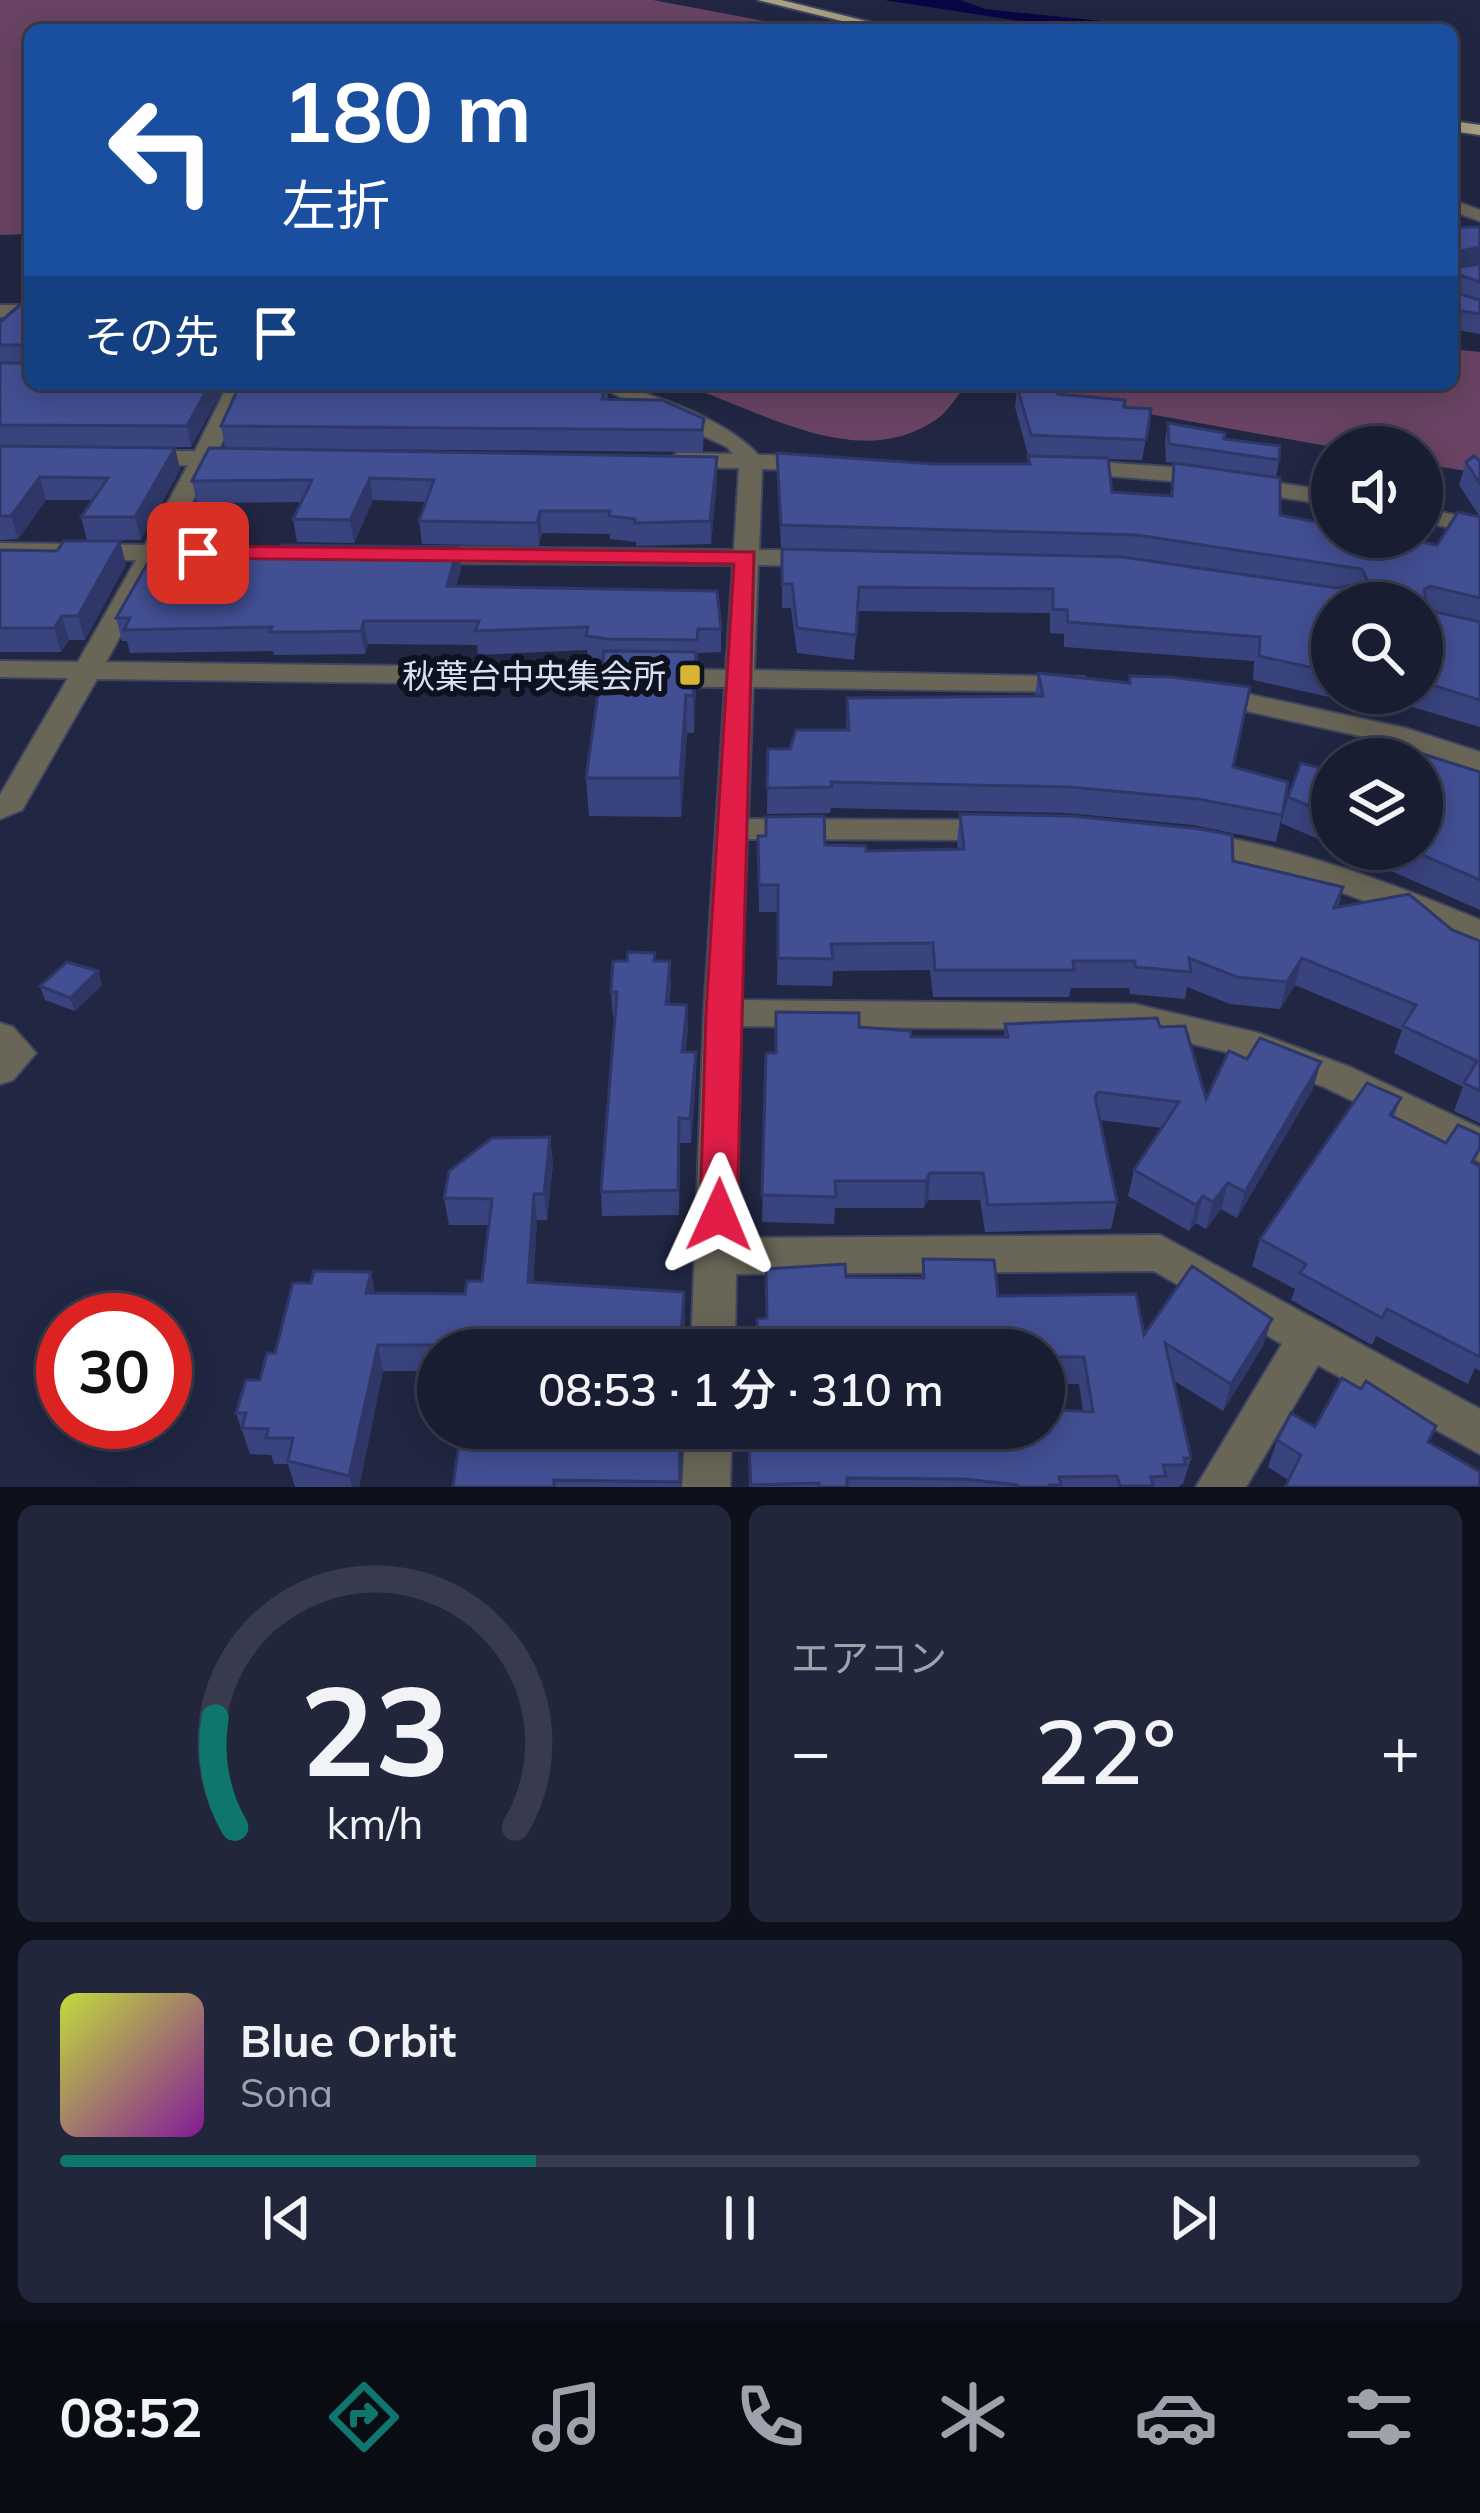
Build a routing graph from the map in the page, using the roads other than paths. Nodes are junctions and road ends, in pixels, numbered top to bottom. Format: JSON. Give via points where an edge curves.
{"nodes":[{"id":1,"x":764,"y":0,"type":"edge"},
{"id":2,"x":869,"y":24,"type":"edge"},
{"id":3,"x":24,"y":314,"type":"edge"},
{"id":4,"x":0,"y":337,"type":"edge"},
{"id":5,"x":236,"y":390,"type":"edge"},
{"id":6,"x":618,"y":390,"type":"edge"},
{"id":7,"x":114,"y":458,"type":"edge"},
{"id":8,"x":205,"y":458,"type":"junction"},
{"id":9,"x":277,"y":458,"type":"edge"},
{"id":10,"x":658,"y":460,"type":"edge"},
{"id":11,"x":751,"y":461,"type":"junction"},
{"id":12,"x":840,"y":463,"type":"edge"},
{"id":13,"x":1040,"y":467,"type":"edge"},
{"id":14,"x":1311,"y":495,"type":"edge"},
{"id":15,"x":1443,"y":519,"type":"edge"},
{"id":16,"x":1480,"y":526,"type":"edge"},
{"id":17,"x":0,"y":551,"type":"edge"},
{"id":18,"x":152,"y":553,"type":"junction"},
{"id":19,"x":223,"y":554,"type":"edge"},
{"id":20,"x":389,"y":555,"type":"edge"},
{"id":21,"x":746,"y":557,"type":"junction"},
{"id":22,"x":861,"y":559,"type":"edge"},
{"id":23,"x":0,"y":669,"type":"edge"},
{"id":24,"x":87,"y":670,"type":"junction"},
{"id":25,"x":739,"y":677,"type":"junction"},
{"id":26,"x":1103,"y":685,"type":"edge"},
{"id":27,"x":1186,"y":691,"type":"edge"},
{"id":28,"x":1480,"y":762,"type":"edge"},
{"id":29,"x":0,"y":808,"type":"edge"},
{"id":30,"x":730,"y":830,"type":"junction"},
{"id":31,"x":1024,"y":830,"type":"edge"},
{"id":32,"x":1151,"y":838,"type":"edge"},
{"id":33,"x":1480,"y":933,"type":"edge"},
{"id":34,"x":722,"y":1012,"type":"junction"},
{"id":35,"x":0,"y":1036,"type":"edge"},
{"id":36,"x":0,"y":1070,"type":"edge"},
{"id":37,"x":1480,"y":1146,"type":"edge"},
{"id":38,"x":718,"y":1256,"type":"junction"},
{"id":39,"x":714,"y":1329,"type":"edge"},
{"id":40,"x":1310,"y":1337,"type":"junction"},
{"id":41,"x":1480,"y":1433,"type":"edge"},
{"id":42,"x":708,"y":1449,"type":"edge"},
{"id":43,"x":706,"y":1487,"type":"edge"},
{"id":44,"x":1220,"y":1487,"type":"edge"}],
"edges":[{"from":1,"to":2,"type":"main road"},
{"from":3,"to":4,"type":"street"},
{"from":5,"to":8,"type":"street"},
{"from":6,"to":11,"type":"street","via":[[735,442]]},
{"from":7,"to":8,"type":"street"},
{"from":8,"to":9,"type":"street"},
{"from":8,"to":18,"type":"street"},
{"from":10,"to":11,"type":"street"},
{"from":11,"to":12,"type":"street"},
{"from":11,"to":21,"type":"street"},
{"from":13,"to":14,"type":"street","via":[[1171,474]]},
{"from":15,"to":16,"type":"street"},
{"from":17,"to":18,"type":"street"},
{"from":18,"to":19,"type":"street"},
{"from":18,"to":24,"type":"street"},
{"from":20,"to":21,"type":"street"},
{"from":21,"to":22,"type":"street"},
{"from":21,"to":25,"type":"street"},
{"from":23,"to":24,"type":"street"},
{"from":24,"to":25,"type":"street"},
{"from":24,"to":29,"type":"street","via":[[11,802]]},
{"from":25,"to":26,"type":"street"},
{"from":25,"to":30,"type":"street"},
{"from":27,"to":28,"type":"street","via":[[1263,702]]},
{"from":30,"to":31,"type":"street"},
{"from":30,"to":34,"type":"street"},
{"from":32,"to":33,"type":"street","via":[[1224,846],[1299,867]]},
{"from":34,"to":37,"type":"street","via":[[1134,1017],[1282,1057]]},
{"from":34,"to":38,"type":"street"},
{"from":35,"to":36,"type":"street","via":[[17,1053]]},
{"from":38,"to":39,"type":"street"},
{"from":38,"to":40,"type":"street","via":[[1160,1252]]},
{"from":40,"to":41,"type":"street"},
{"from":40,"to":44,"type":"street"},
{"from":42,"to":43,"type":"street"}]}
